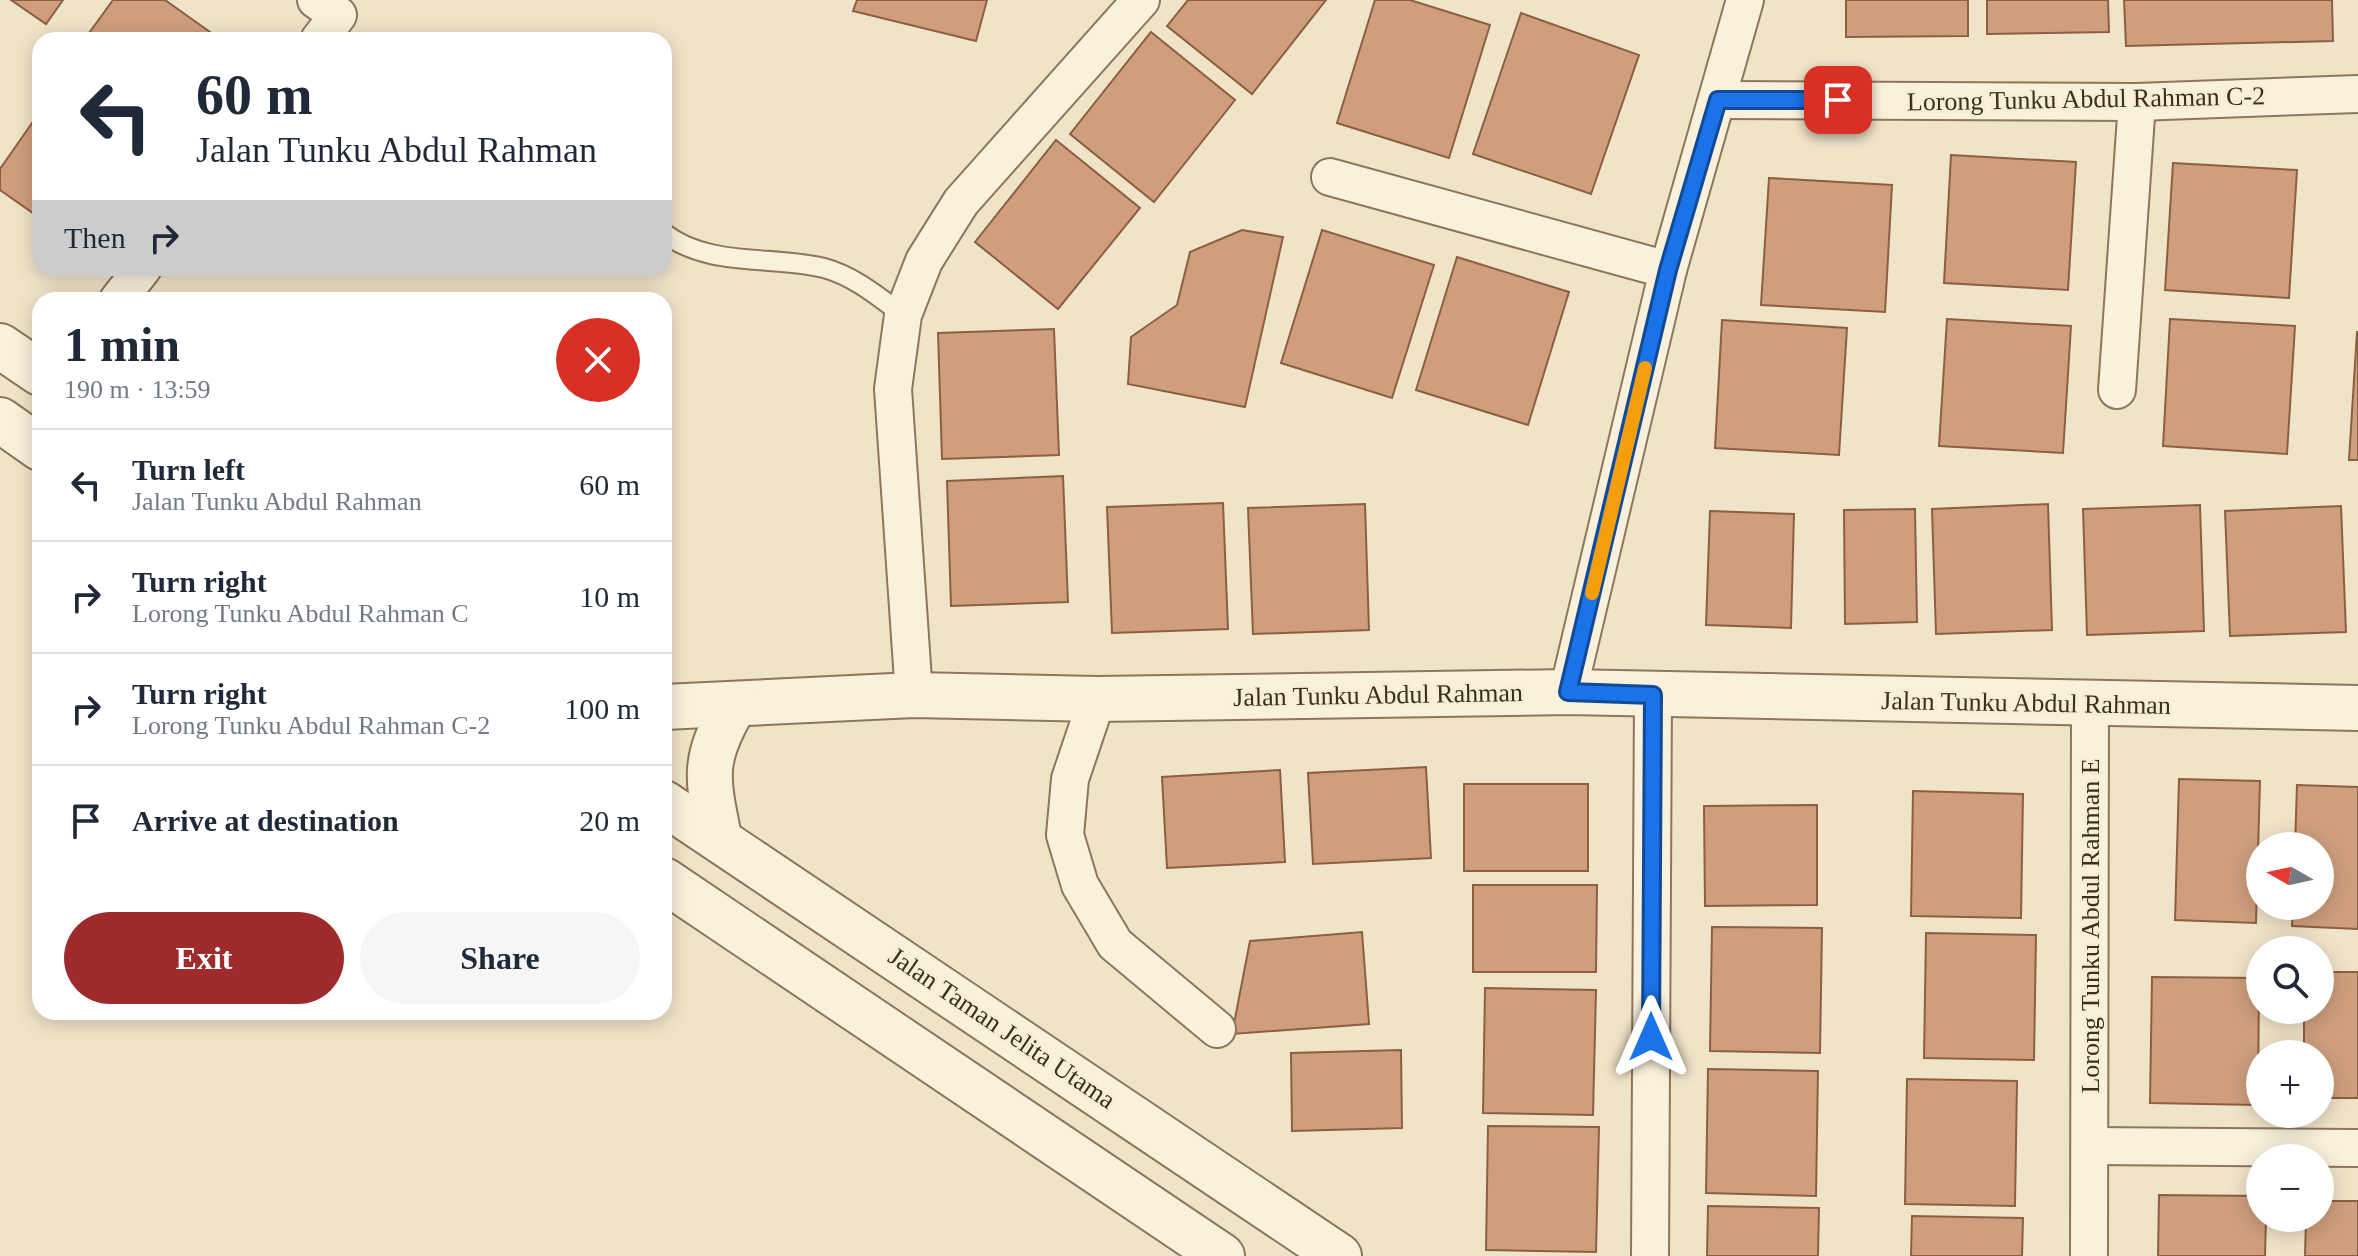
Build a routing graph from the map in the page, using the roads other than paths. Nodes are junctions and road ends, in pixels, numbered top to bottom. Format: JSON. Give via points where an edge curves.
{"nodes":[{"id":1,"x":1141,"y":0,"type":"edge"},
{"id":2,"x":1745,"y":0,"type":"edge"},
{"id":3,"x":2358,"y":94,"type":"edge"},
{"id":4,"x":1718,"y":100,"type":"junction"},
{"id":5,"x":2137,"y":102,"type":"junction"},
{"id":6,"x":1330,"y":177,"type":"dead end"},
{"id":7,"x":672,"y":239,"type":"edge"},
{"id":8,"x":1668,"y":270,"type":"junction"},
{"id":9,"x":137,"y":276,"type":"edge"},
{"id":10,"x":124,"y":292,"type":"edge"},
{"id":11,"x":903,"y":315,"type":"junction"},
{"id":12,"x":0,"y":346,"type":"edge"},
{"id":13,"x":32,"y":368,"type":"edge"},
{"id":14,"x":2117,"y":390,"type":"dead end"},
{"id":15,"x":0,"y":420,"type":"edge"},
{"id":16,"x":32,"y":442,"type":"edge"},
{"id":17,"x":1568,"y":692,"type":"junction"},
{"id":18,"x":914,"y":695,"type":"junction"},
{"id":19,"x":1653,"y":695,"type":"junction"},
{"id":20,"x":1097,"y":699,"type":"junction"},
{"id":21,"x":2090,"y":705,"type":"junction"},
{"id":22,"x":734,"y":706,"type":"junction"},
{"id":23,"x":672,"y":707,"type":"edge"},
{"id":24,"x":2358,"y":708,"type":"edge"},
{"id":25,"x":672,"y":808,"type":"edge"},
{"id":26,"x":719,"y":837,"type":"junction"},
{"id":27,"x":672,"y":885,"type":"edge"},
{"id":28,"x":1217,"y":1029,"type":"dead end"},
{"id":29,"x":2090,"y":1146,"type":"junction"},
{"id":30,"x":2358,"y":1148,"type":"edge"},
{"id":31,"x":1222,"y":1256,"type":"edge"},
{"id":32,"x":1339,"y":1256,"type":"edge"},
{"id":33,"x":1650,"y":1256,"type":"edge"},
{"id":34,"x":2089,"y":1256,"type":"edge"}],
"edges":[{"from":1,"to":11,"type":"street","via":[[961,202],[924,261]]},
{"from":2,"to":4,"type":"street"},
{"from":3,"to":5,"type":"street","name":"Lorong Tunku Abdul Rahman C-2"},
{"from":4,"to":5,"type":"street","name":"Lorong Tunku Abdul Rahman C-2"},
{"from":4,"to":8,"type":"street"},
{"from":5,"to":14,"type":"street"},
{"from":6,"to":8,"type":"street"},
{"from":7,"to":11,"type":"lane","via":[[740,260],[824,268],[857,282]]},
{"from":8,"to":17,"type":"street"},
{"from":9,"to":10,"type":"street"},
{"from":11,"to":18,"type":"street","via":[[893,389]]},
{"from":12,"to":13,"type":"street"},
{"from":15,"to":16,"type":"street"},
{"from":17,"to":19,"type":"street","name":"Jalan Tunku Abdul Rahman"},
{"from":17,"to":20,"type":"street","name":"Jalan Tunku Abdul Rahman"},
{"from":18,"to":20,"type":"street","name":"Jalan Tunku Abdul Rahman"},
{"from":18,"to":22,"type":"street","name":"Jalan Tunku Abdul Rahman"},
{"from":19,"to":21,"type":"street","name":"Jalan Tunku Abdul Rahman"},
{"from":19,"to":33,"type":"street"},
{"from":20,"to":28,"type":"street","via":[[1070,779],[1065,835],[1080,885],[1115,944]]},
{"from":21,"to":24,"type":"street","name":"Jalan Tunku Abdul Rahman"},
{"from":21,"to":29,"type":"street","name":"Lorong Tunku Abdul Rahman E"},
{"from":22,"to":23,"type":"street","name":"Jalan Tunku Abdul Rahman"},
{"from":22,"to":26,"type":"street","via":[[717,735],[707,781]]},
{"from":25,"to":26,"type":"street","name":"Jalan Taman Jelita Utama"},
{"from":26,"to":32,"type":"street","name":"Jalan Taman Jelita Utama"},
{"from":27,"to":31,"type":"street"},
{"from":29,"to":30,"type":"street"},
{"from":29,"to":34,"type":"street","name":"Lorong Tunku Abdul Rahman E"}]}
